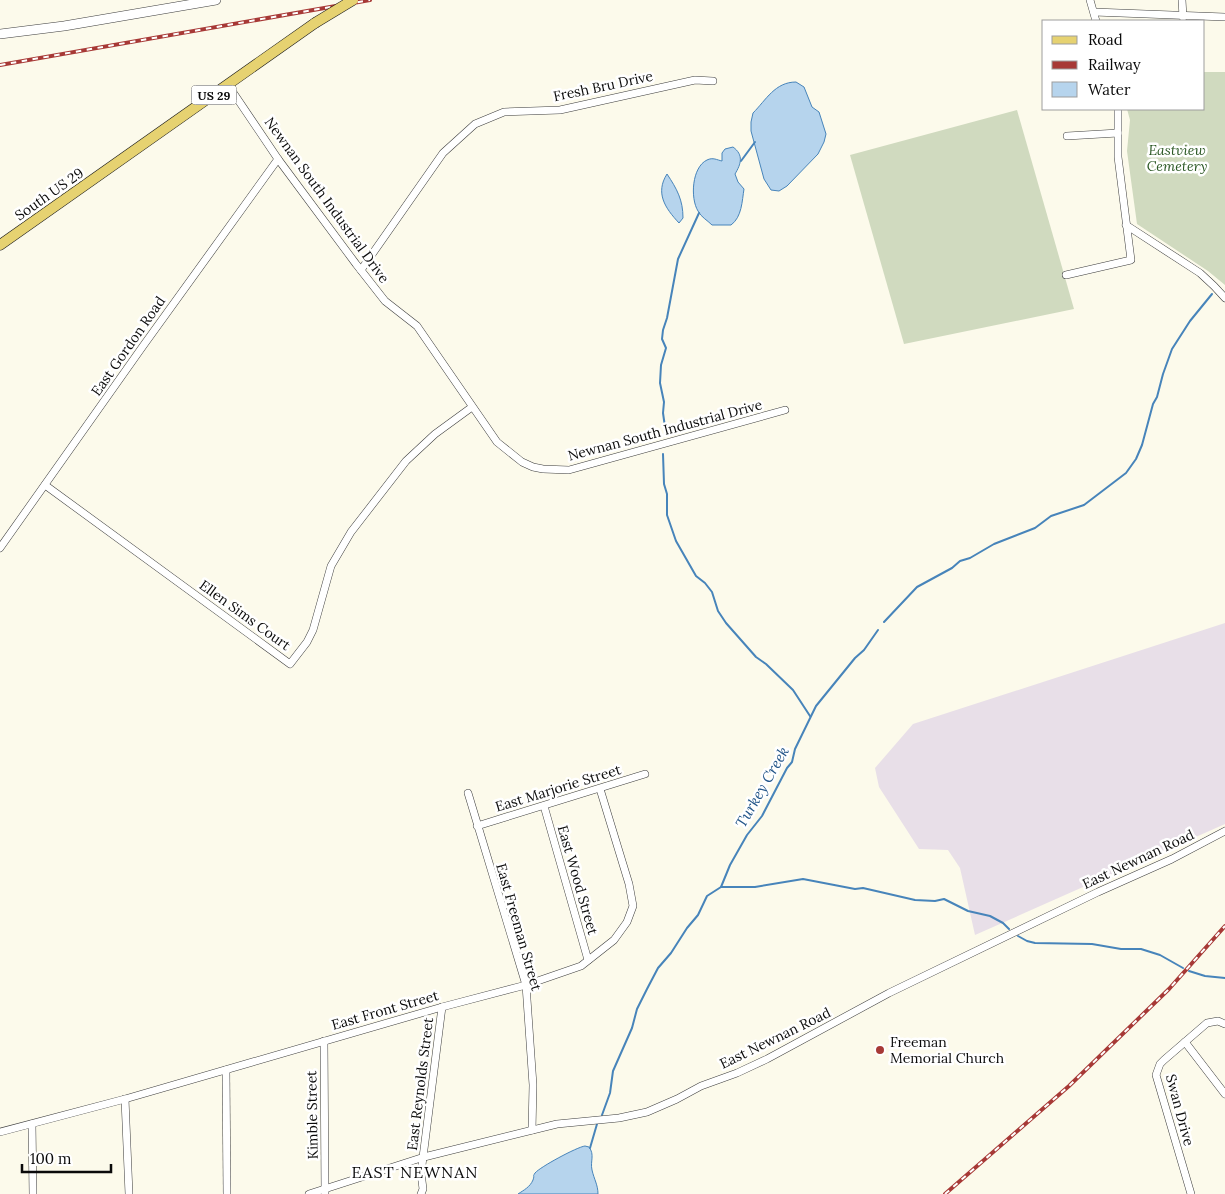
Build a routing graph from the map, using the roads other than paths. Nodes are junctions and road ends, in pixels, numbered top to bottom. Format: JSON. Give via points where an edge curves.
{"nodes":[{"id":1,"x":216,"y":0,"type":"edge"},
{"id":2,"x":353,"y":0,"type":"edge"},
{"id":3,"x":1090,"y":0,"type":"edge"},
{"id":4,"x":1182,"y":0,"type":"edge"},
{"id":5,"x":1094,"y":12,"type":"junction"},
{"id":6,"x":1183,"y":16,"type":"junction"},
{"id":7,"x":1225,"y":17,"type":"edge"},
{"id":8,"x":1096,"y":20,"type":"edge"},
{"id":9,"x":0,"y":34,"type":"edge"},
{"id":10,"x":713,"y":82,"type":"dead end"},
{"id":11,"x":228,"y":85,"type":"junction"},
{"id":12,"x":1118,"y":110,"type":"edge"},
{"id":13,"x":1118,"y":133,"type":"junction"},
{"id":14,"x":1067,"y":136,"type":"dead end"},
{"id":15,"x":278,"y":159,"type":"junction"},
{"id":16,"x":1126,"y":225,"type":"junction"},
{"id":17,"x":0,"y":245,"type":"edge"},
{"id":18,"x":361,"y":270,"type":"junction"},
{"id":19,"x":1066,"y":275,"type":"dead end"},
{"id":20,"x":1225,"y":298,"type":"edge"},
{"id":21,"x":472,"y":407,"type":"junction"},
{"id":22,"x":785,"y":410,"type":"dead end"},
{"id":23,"x":45,"y":486,"type":"junction"},
{"id":24,"x":0,"y":548,"type":"edge"},
{"id":25,"x":645,"y":774,"type":"dead end"},
{"id":26,"x":600,"y":789,"type":"junction"},
{"id":27,"x":468,"y":793,"type":"dead end"},
{"id":28,"x":544,"y":806,"type":"junction"},
{"id":29,"x":477,"y":826,"type":"junction"},
{"id":30,"x":1225,"y":830,"type":"edge"},
{"id":31,"x":588,"y":960,"type":"junction"},
{"id":32,"x":526,"y":985,"type":"junction"},
{"id":33,"x":442,"y":1007,"type":"junction"},
{"id":34,"x":1225,"y":1024,"type":"edge"},
{"id":35,"x":324,"y":1041,"type":"junction"},
{"id":36,"x":1185,"y":1042,"type":"junction"},
{"id":37,"x":226,"y":1070,"type":"junction"},
{"id":38,"x":1225,"y":1094,"type":"edge"},
{"id":39,"x":125,"y":1099,"type":"junction"},
{"id":40,"x":32,"y":1124,"type":"junction"},
{"id":41,"x":532,"y":1130,"type":"junction"},
{"id":42,"x":0,"y":1132,"type":"edge"},
{"id":43,"x":424,"y":1157,"type":"junction"},
{"id":44,"x":325,"y":1192,"type":"edge"},
{"id":45,"x":423,"y":1192,"type":"edge"},
{"id":46,"x":33,"y":1194,"type":"edge"},
{"id":47,"x":129,"y":1194,"type":"edge"},
{"id":48,"x":227,"y":1194,"type":"edge"},
{"id":49,"x":309,"y":1194,"type":"edge"},
{"id":50,"x":1191,"y":1194,"type":"edge"}],
"edges":[{"from":1,"to":9,"type":"street"},
{"from":2,"to":11,"type":"main road","number":"US 29","bridge":true,"via":[[280,46]]},
{"from":3,"to":5,"type":"street"},
{"from":4,"to":6,"type":"street"},
{"from":5,"to":6,"type":"street"},
{"from":5,"to":8,"type":"street"},
{"from":6,"to":7,"type":"street"},
{"from":10,"to":18,"type":"street","name":"Fresh Bru Drive","via":[[694,80],[560,110],[504,112],[475,124],[443,153]]},
{"from":11,"to":15,"type":"street","name":"Newnan South Industrial Drive"},
{"from":11,"to":17,"type":"main road","name":"South US 29","number":"US 29"},
{"from":12,"to":13,"type":"street"},
{"from":13,"to":14,"type":"street"},
{"from":13,"to":16,"type":"street"},
{"from":15,"to":18,"type":"street","name":"Newnan South Industrial Drive"},
{"from":15,"to":23,"type":"street","name":"East Gordon Road"},
{"from":16,"to":19,"type":"street","via":[[1132,260]]},
{"from":16,"to":20,"type":"street","via":[[1200,273]]},
{"from":18,"to":21,"type":"street","name":"Newnan South Industrial Drive","via":[[386,301],[417,326]]},
{"from":21,"to":22,"type":"street","name":"Newnan South Industrial Drive","via":[[497,442],[522,462],[543,469],[570,470]]},
{"from":21,"to":23,"type":"street","name":"Ellen Sims Court","via":[[435,434],[406,461],[351,532],[330,566],[313,630],[290,664]]},
{"from":23,"to":24,"type":"street","name":"East Gordon Road"},
{"from":25,"to":26,"type":"street","name":"East Marjorie Street"},
{"from":26,"to":28,"type":"street","name":"East Marjorie Street"},
{"from":26,"to":31,"type":"street","name":"East Front Street","via":[[633,906],[627,922],[614,940]]},
{"from":27,"to":29,"type":"street","name":"East Freeman Street"},
{"from":28,"to":29,"type":"street","name":"East Marjorie Street"},
{"from":28,"to":31,"type":"street","name":"East Wood Street"},
{"from":29,"to":32,"type":"street","name":"East Freeman Street"},
{"from":30,"to":41,"type":"street","name":"East Newnan Road","via":[[1172,859],[889,993],[737,1074],[701,1086],[647,1112]]},
{"from":31,"to":32,"type":"street","name":"East Front Street","via":[[572,970]]},
{"from":32,"to":33,"type":"street","name":"East Front Street"},
{"from":32,"to":41,"type":"street","name":"East Freeman Street"},
{"from":33,"to":35,"type":"street","name":"East Front Street"},
{"from":33,"to":43,"type":"street","name":"East Reynolds Street"},
{"from":34,"to":36,"type":"street","name":"Swan Drive","via":[[1211,1022]]},
{"from":35,"to":37,"type":"street","name":"East Front Street"},
{"from":35,"to":44,"type":"street","name":"Kimble Street"},
{"from":36,"to":38,"type":"street"},
{"from":36,"to":50,"type":"street","name":"Swan Drive","via":[[1160,1064],[1156,1074]]},
{"from":37,"to":39,"type":"street","name":"East Front Street"},
{"from":37,"to":48,"type":"street"},
{"from":39,"to":40,"type":"street","name":"East Front Street"},
{"from":39,"to":47,"type":"street"},
{"from":40,"to":42,"type":"street","name":"East Front Street"},
{"from":40,"to":46,"type":"street"},
{"from":41,"to":43,"type":"street","name":"East Newnan Road"},
{"from":43,"to":44,"type":"street","name":"East Newnan Road"},
{"from":43,"to":45,"type":"street","name":"East Reynolds Street"},
{"from":44,"to":49,"type":"street","name":"East Newnan Road"}]}
